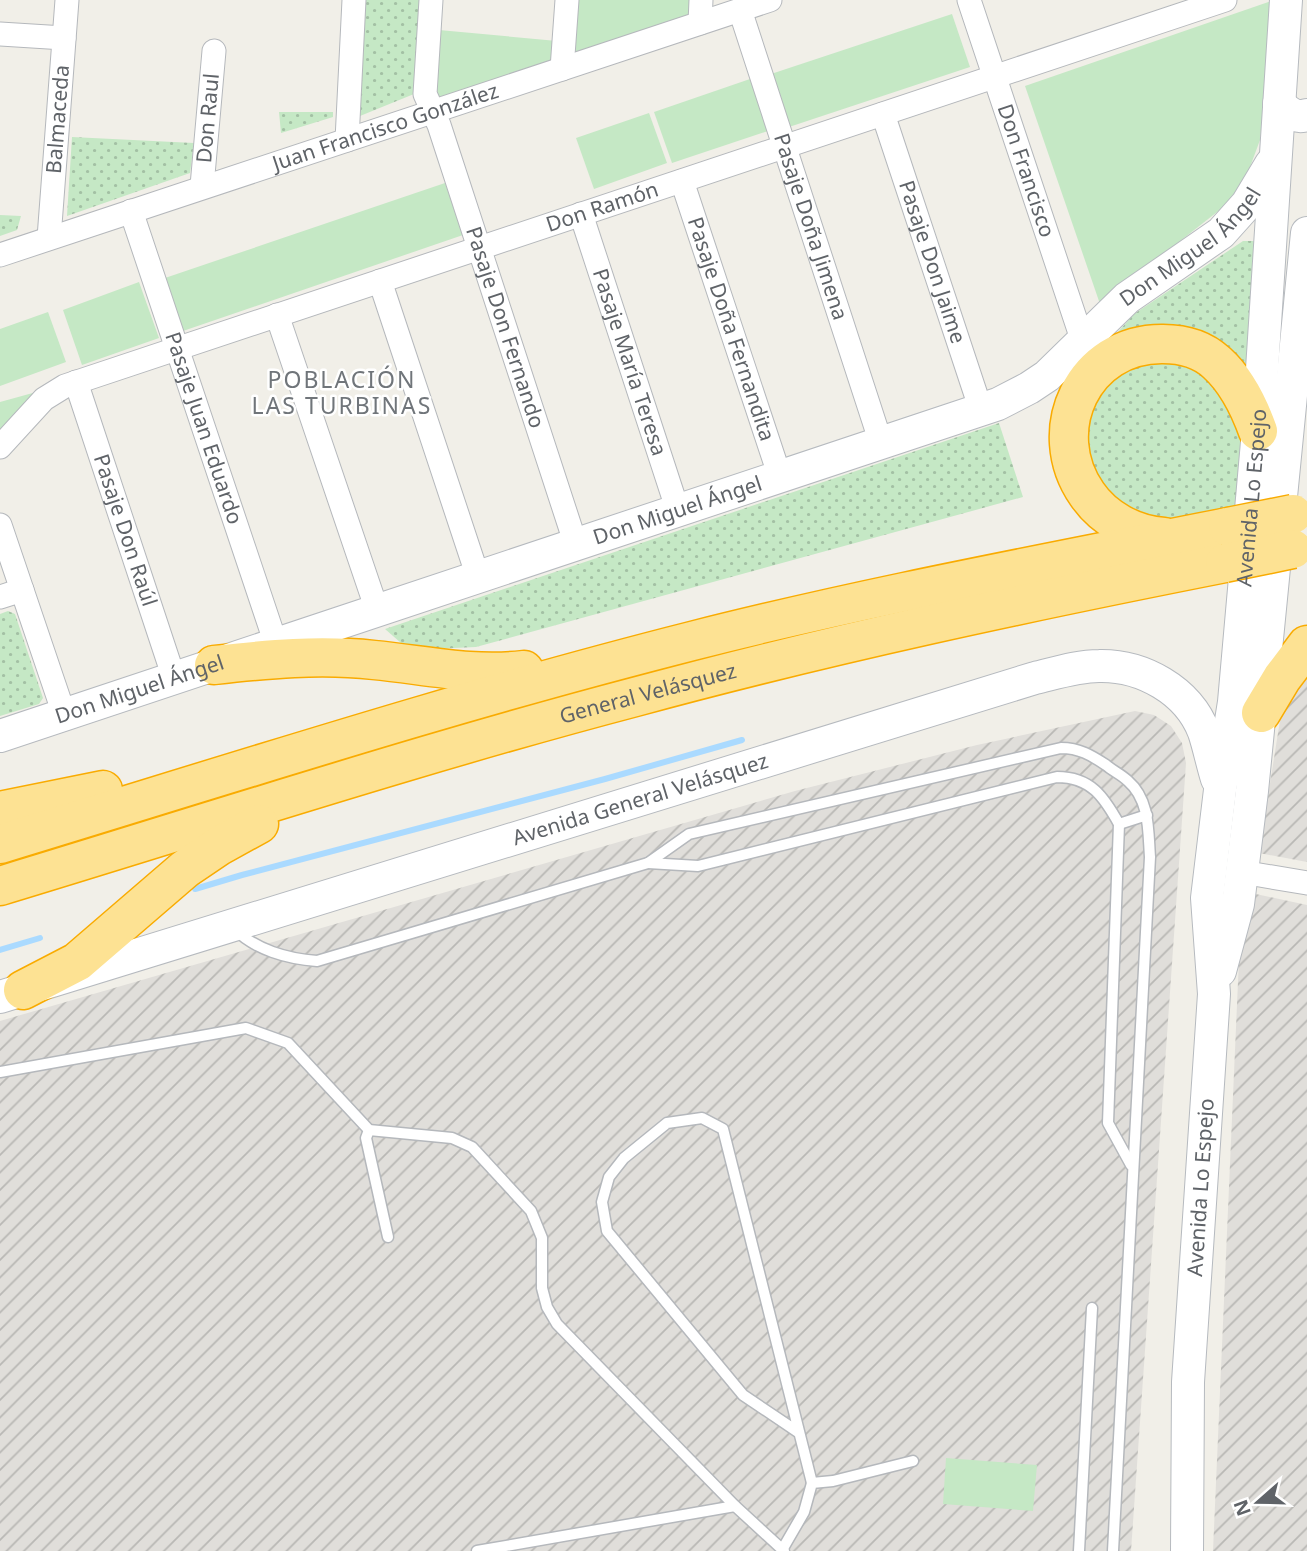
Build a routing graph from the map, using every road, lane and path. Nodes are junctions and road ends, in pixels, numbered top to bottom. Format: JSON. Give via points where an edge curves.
{"nodes":[{"id":1,"x":66,"y":0,"type":"edge"},
{"id":2,"x":354,"y":0,"type":"edge"},
{"id":3,"x":431,"y":0,"type":"edge"},
{"id":4,"x":567,"y":0,"type":"edge"},
{"id":5,"x":701,"y":0,"type":"edge"},
{"id":6,"x":770,"y":0,"type":"edge"},
{"id":7,"x":969,"y":0,"type":"edge"},
{"id":8,"x":1225,"y":0,"type":"edge"},
{"id":9,"x":1286,"y":0,"type":"edge"},
{"id":10,"x":740,"y":10,"type":"junction"},
{"id":11,"x":700,"y":23,"type":"junction"},
{"id":12,"x":0,"y":34,"type":"edge"},
{"id":13,"x":64,"y":38,"type":"junction"},
{"id":14,"x":214,"y":51,"type":"dead end"},
{"id":15,"x":562,"y":69,"type":"junction"},
{"id":16,"x":995,"y":76,"type":"junction"},
{"id":17,"x":1293,"y":109,"type":"edge"},
{"id":18,"x":432,"y":112,"type":"junction"},
{"id":19,"x":883,"y":114,"type":"junction"},
{"id":20,"x":347,"y":140,"type":"junction"},
{"id":21,"x":785,"y":146,"type":"junction"},
{"id":22,"x":1274,"y":156,"type":"junction"},
{"id":23,"x":682,"y":181,"type":"junction"},
{"id":24,"x":202,"y":186,"type":"junction"},
{"id":25,"x":131,"y":211,"type":"junction"},
{"id":26,"x":581,"y":214,"type":"junction"},
{"id":27,"x":1237,"y":218,"type":"junction"},
{"id":28,"x":1270,"y":221,"type":"junction"},
{"id":29,"x":1307,"y":233,"type":"edge"},
{"id":30,"x":49,"y":238,"type":"junction"},
{"id":31,"x":479,"y":248,"type":"junction"},
{"id":32,"x":0,"y":254,"type":"edge"},
{"id":33,"x":380,"y":281,"type":"junction"},
{"id":34,"x":1305,"y":291,"type":"edge"},
{"id":35,"x":277,"y":315,"type":"junction"},
{"id":36,"x":1083,"y":342,"type":"junction"},
{"id":37,"x":1297,"y":346,"type":"junction"},
{"id":38,"x":177,"y":348,"type":"junction"},
{"id":39,"x":76,"y":382,"type":"junction"},
{"id":40,"x":981,"y":410,"type":"junction"},
{"id":41,"x":1258,"y":431,"type":"junction"},
{"id":42,"x":881,"y":443,"type":"junction"},
{"id":43,"x":0,"y":447,"type":"edge"},
{"id":44,"x":780,"y":477,"type":"junction"},
{"id":45,"x":678,"y":511,"type":"junction"},
{"id":46,"x":0,"y":525,"type":"edge"},
{"id":47,"x":1300,"y":530,"type":"edge"},
{"id":48,"x":1177,"y":537,"type":"junction"},
{"id":49,"x":576,"y":545,"type":"junction"},
{"id":50,"x":1227,"y":545,"type":"junction"},
{"id":51,"x":478,"y":577,"type":"junction"},
{"id":52,"x":11,"y":593,"type":"edge"},
{"id":53,"x":377,"y":610,"type":"junction"},
{"id":54,"x":692,"y":641,"type":"junction"},
{"id":55,"x":276,"y":644,"type":"junction"},
{"id":56,"x":1307,"y":645,"type":"edge"},
{"id":57,"x":214,"y":665,"type":"junction"},
{"id":58,"x":174,"y":678,"type":"junction"},
{"id":59,"x":1261,"y":712,"type":"junction"},
{"id":60,"x":64,"y":714,"type":"junction"},
{"id":61,"x":0,"y":736,"type":"edge"},
{"id":62,"x":257,"y":765,"type":"junction"},
{"id":63,"x":328,"y":786,"type":"junction"},
{"id":64,"x":1220,"y":790,"type":"junction"},
{"id":65,"x":0,"y":811,"type":"edge"},
{"id":66,"x":1147,"y":815,"type":"junction"},
{"id":67,"x":1119,"y":824,"type":"junction"},
{"id":68,"x":0,"y":844,"type":"edge"},
{"id":69,"x":648,"y":863,"type":"junction"},
{"id":70,"x":1242,"y":872,"type":"junction"},
{"id":71,"x":1307,"y":883,"type":"edge"},
{"id":72,"x":0,"y":886,"type":"edge"},
{"id":73,"x":232,"y":926,"type":"junction"},
{"id":74,"x":12,"y":993,"type":"edge"},
{"id":75,"x":1213,"y":993,"type":"junction"},
{"id":76,"x":0,"y":1072,"type":"edge"},
{"id":77,"x":369,"y":1130,"type":"junction"},
{"id":78,"x":1132,"y":1167,"type":"junction"},
{"id":79,"x":388,"y":1237,"type":"dead end"},
{"id":80,"x":1092,"y":1308,"type":"dead end"},
{"id":81,"x":1188,"y":1381,"type":"junction"},
{"id":82,"x":798,"y":1432,"type":"junction"},
{"id":83,"x":913,"y":1461,"type":"dead end"},
{"id":84,"x":812,"y":1483,"type":"junction"},
{"id":85,"x":735,"y":1506,"type":"junction"},
{"id":86,"x":783,"y":1550,"type":"edge"},
{"id":87,"x":477,"y":1551,"type":"edge"},
{"id":88,"x":1079,"y":1551,"type":"edge"},
{"id":89,"x":1113,"y":1551,"type":"edge"},
{"id":90,"x":1170,"y":1551,"type":"edge"},
{"id":91,"x":1187,"y":1551,"type":"edge"}],
"edges":[{"from":1,"to":13,"type":"street","name":"Balmaceda"},
{"from":2,"to":20,"type":"street"},
{"from":3,"to":18,"type":"street","name":"Pasaje Don Fernando","via":[[425,93]]},
{"from":4,"to":15,"type":"street"},
{"from":5,"to":11,"type":"street"},
{"from":6,"to":10,"type":"street","name":"Juan Francisco González"},
{"from":7,"to":16,"type":"street","name":"Don Francisco"},
{"from":8,"to":16,"type":"street","name":"Don Ramón"},
{"from":9,"to":17,"type":"main road","name":"Avenida Lo Espejo"},
{"from":10,"to":11,"type":"street","name":"Juan Francisco González"},
{"from":10,"to":21,"type":"street","name":"Pasaje Doña Jimena"},
{"from":11,"to":15,"type":"street","name":"Juan Francisco González"},
{"from":12,"to":13,"type":"street"},
{"from":13,"to":30,"type":"street","name":"Balmaceda"},
{"from":14,"to":24,"type":"street","name":"Don Raul"},
{"from":15,"to":18,"type":"street","name":"Juan Francisco González"},
{"from":16,"to":19,"type":"street","name":"Don Ramón"},
{"from":16,"to":36,"type":"street","name":"Don Francisco"},
{"from":17,"to":22,"type":"main road","name":"Avenida Lo Espejo"},
{"from":18,"to":20,"type":"street","name":"Juan Francisco González"},
{"from":18,"to":31,"type":"street","name":"Pasaje Don Fernando"},
{"from":19,"to":21,"type":"street","name":"Don Ramón"},
{"from":19,"to":40,"type":"street","name":"Pasaje Don Jaime"},
{"from":20,"to":24,"type":"street","name":"Juan Francisco González"},
{"from":21,"to":23,"type":"street","name":"Don Ramón"},
{"from":21,"to":42,"type":"street","name":"Pasaje Doña Jimena"},
{"from":22,"to":27,"type":"main road","name":"Don Miguel Ángel"},
{"from":22,"to":28,"type":"main road","name":"Avenida Lo Espejo"},
{"from":23,"to":26,"type":"street","name":"Don Ramón"},
{"from":23,"to":44,"type":"street","name":"Pasaje Doña Fernandita"},
{"from":24,"to":25,"type":"street","name":"Juan Francisco González"},
{"from":25,"to":30,"type":"street","name":"Juan Francisco González"},
{"from":25,"to":38,"type":"street","name":"Pasaje Juan Eduardo"},
{"from":26,"to":31,"type":"street","name":"Don Ramón"},
{"from":26,"to":45,"type":"street","name":"Pasaje María Teresa"},
{"from":27,"to":28,"type":"main road"},
{"from":27,"to":36,"type":"main road","name":"Don Miguel Ángel","via":[[1133,292]]},
{"from":28,"to":37,"type":"main road","via":[[1284,230],[1293,248],[1290,303]]},
{"from":28,"to":41,"type":"main road","name":"Avenida Lo Espejo"},
{"from":29,"to":34,"type":"main road","name":"Avenida Lo Espejo"},
{"from":30,"to":32,"type":"street","name":"Juan Francisco González"},
{"from":31,"to":33,"type":"street","name":"Don Ramón"},
{"from":31,"to":49,"type":"street","name":"Pasaje Don Fernando"},
{"from":33,"to":35,"type":"street","name":"Don Ramón"},
{"from":33,"to":51,"type":"street"},
{"from":34,"to":37,"type":"main road","name":"Avenida Lo Espejo"},
{"from":35,"to":38,"type":"street","name":"Don Ramón"},
{"from":35,"to":53,"type":"street"},
{"from":36,"to":40,"type":"main road","name":"Don Miguel Ángel","via":[[1029,388]]},
{"from":37,"to":59,"type":"main road","name":"Avenida Lo Espejo"},
{"from":38,"to":39,"type":"street","name":"Don Ramón"},
{"from":38,"to":55,"type":"street","name":"Pasaje Juan Eduardo"},
{"from":39,"to":43,"type":"street","name":"Don Ramón","via":[[44,399]]},
{"from":39,"to":58,"type":"street","name":"Pasaje Don Raúl"},
{"from":40,"to":42,"type":"main road","name":"Don Miguel Ángel"},
{"from":41,"to":48,"type":"highway","via":[[1231,378],[1217,362],[1195,349],[1155,344],[1128,349],[1105,362],[1085,383],[1072,411],[1068,442],[1081,486],[1101,510],[1128,528]]},
{"from":41,"to":64,"type":"main road","name":"Avenida Lo Espejo","via":[[1234,702]]},
{"from":42,"to":44,"type":"main road","name":"Don Miguel Ángel"},
{"from":44,"to":45,"type":"main road","name":"Don Miguel Ángel"},
{"from":45,"to":49,"type":"main road","name":"Don Miguel Ángel"},
{"from":46,"to":52,"type":"street"},
{"from":47,"to":50,"type":"highway","name":"General Velásquez","bridge":true},
{"from":48,"to":50,"type":"highway","name":"General Velásquez"},
{"from":48,"to":54,"type":"highway","name":"General Velásquez","via":[[939,584]]},
{"from":49,"to":51,"type":"main road","name":"Don Miguel Ángel"},
{"from":50,"to":63,"type":"highway","name":"General Velásquez","via":[[538,723]]},
{"from":51,"to":53,"type":"main road","name":"Don Miguel Ángel"},
{"from":52,"to":60,"type":"street"},
{"from":53,"to":55,"type":"main road","name":"Don Miguel Ángel"},
{"from":54,"to":57,"type":"highway","via":[[491,673],[318,656]]},
{"from":54,"to":62,"type":"highway","name":"General Velásquez"},
{"from":55,"to":57,"type":"main road","name":"Don Miguel Ángel"},
{"from":56,"to":59,"type":"highway"},
{"from":57,"to":58,"type":"main road","name":"Don Miguel Ángel"},
{"from":58,"to":60,"type":"main road","name":"Don Miguel Ángel"},
{"from":59,"to":70,"type":"main road","name":"Avenida Lo Espejo"},
{"from":60,"to":61,"type":"main road","name":"Don Miguel Ángel"},
{"from":62,"to":65,"type":"highway"},
{"from":62,"to":68,"type":"highway","name":"General Velásquez"},
{"from":63,"to":72,"type":"highway","name":"General Velásquez"},
{"from":63,"to":74,"type":"highway","via":[[202,856],[77,962]]},
{"from":64,"to":73,"type":"main road","name":"Avenida General Velásquez","via":[[1203,731],[1184,700],[1170,688],[1127,668],[1082,668],[1035,678]]},
{"from":64,"to":75,"type":"main road","name":"Avenida Lo Espejo","via":[[1207,898]]},
{"from":66,"to":67,"type":"lane"},
{"from":66,"to":69,"type":"lane","via":[[1138,792],[1127,780],[1088,753],[1061,748],[690,834]]},
{"from":66,"to":78,"type":"lane","via":[[1150,858]]},
{"from":67,"to":69,"type":"lane","via":[[1095,789],[1081,780],[1057,777],[698,866]]},
{"from":67,"to":78,"type":"lane","via":[[1108,1123]]},
{"from":69,"to":73,"type":"lane","via":[[317,961],[293,959],[244,939]]},
{"from":70,"to":71,"type":"street"},
{"from":70,"to":75,"type":"main road","name":"Avenida Lo Espejo","via":[[1238,904]]},
{"from":73,"to":74,"type":"main road","name":"Avenida General Velásquez"},
{"from":75,"to":81,"type":"main road","name":"Avenida Lo Espejo"},
{"from":76,"to":77,"type":"lane","via":[[246,1028],[288,1043]]},
{"from":77,"to":79,"type":"lane","via":[[366,1138]]},
{"from":77,"to":85,"type":"lane","via":[[452,1139],[472,1147],[531,1211],[542,1238],[542,1288],[557,1324]]},
{"from":78,"to":89,"type":"lane"},
{"from":80,"to":88,"type":"lane"},
{"from":81,"to":90,"type":"main road","name":"Avenida Lo Espejo"},
{"from":81,"to":91,"type":"main road","name":"Avenida Lo Espejo"},
{"from":82,"to":82,"type":"lane","via":[[723,1129],[702,1118],[667,1123],[624,1158],[609,1177],[602,1202],[607,1231],[743,1395]]},
{"from":82,"to":84,"type":"lane"},
{"from":83,"to":84,"type":"lane"},
{"from":84,"to":86,"type":"lane"},
{"from":85,"to":86,"type":"lane"},
{"from":85,"to":87,"type":"lane"}]}
